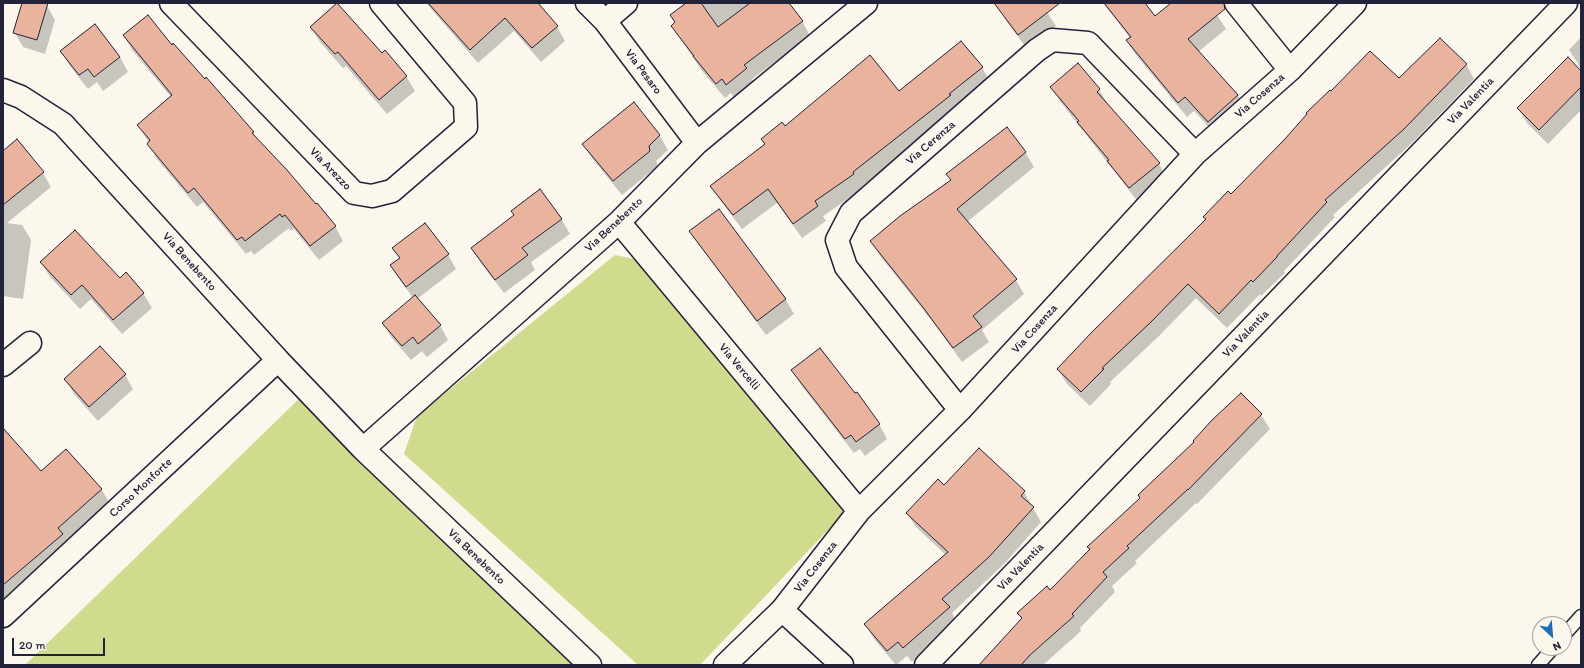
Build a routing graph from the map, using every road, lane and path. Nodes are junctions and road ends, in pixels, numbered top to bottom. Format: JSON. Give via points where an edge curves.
{"nodes":[{"id":1,"x":171,"y":3,"type":"edge"},
{"id":2,"x":381,"y":3,"type":"edge"},
{"id":3,"x":587,"y":3,"type":"edge"},
{"id":4,"x":626,"y":3,"type":"edge"},
{"id":5,"x":866,"y":3,"type":"edge"},
{"id":6,"x":1236,"y":3,"type":"edge"},
{"id":7,"x":1355,"y":3,"type":"edge"},
{"id":8,"x":1566,"y":3,"type":"edge"},
{"id":9,"x":605,"y":21,"type":"junction"},
{"id":10,"x":1290,"y":70,"type":"junction"},
{"id":11,"x":3,"y":90,"type":"edge"},
{"id":12,"x":697,"y":143,"type":"junction"},
{"id":13,"x":1194,"y":154,"type":"junction"},
{"id":14,"x":619,"y":222,"type":"junction"},
{"id":15,"x":30,"y":343,"type":"dead end"},
{"id":16,"x":278,"y":360,"type":"junction"},
{"id":17,"x":3,"y":365,"type":"edge"},
{"id":18,"x":960,"y":410,"type":"junction"},
{"id":19,"x":363,"y":449,"type":"junction"},
{"id":20,"x":859,"y":511,"type":"junction"},
{"id":21,"x":782,"y":610,"type":"junction"},
{"id":22,"x":3,"y":616,"type":"edge"},
{"id":23,"x":1581,"y":616,"type":"edge"},
{"id":24,"x":1572,"y":627,"type":"edge"},
{"id":25,"x":1546,"y":656,"type":"edge"},
{"id":26,"x":590,"y":665,"type":"edge"},
{"id":27,"x":725,"y":665,"type":"edge"},
{"id":28,"x":842,"y":665,"type":"edge"},
{"id":29,"x":926,"y":665,"type":"edge"},
{"id":30,"x":1538,"y":665,"type":"edge"}],
"edges":[{"from":1,"to":2,"type":"street","name":"Via Arezzo","via":[[354,193],[372,196],[392,192],[466,127],[465,103]]},
{"from":3,"to":9,"type":"street","name":"Via Pesaro"},
{"from":4,"to":9,"type":"street"},
{"from":5,"to":12,"type":"street","name":"Via Benebento"},
{"from":6,"to":10,"type":"street"},
{"from":7,"to":10,"type":"street","name":"Via Cosenza"},
{"from":8,"to":29,"type":"street","name":"Via Valentia"},
{"from":9,"to":12,"type":"street","name":"Via Pesaro"},
{"from":10,"to":13,"type":"street","name":"Via Cosenza"},
{"from":11,"to":16,"type":"street","name":"Via Benebento","via":[[21,96],[64,124]]},
{"from":12,"to":14,"type":"street","name":"Via Benebento"},
{"from":13,"to":18,"type":"street","name":"Via Cosenza"},
{"from":13,"to":18,"type":"street","name":"Via Cerenza","via":[[1088,44],[1052,40],[851,213],[837,240],[846,267]]},
{"from":14,"to":19,"type":"street","name":"Via Benebento"},
{"from":14,"to":20,"type":"street","name":"Via Vercelli"},
{"from":15,"to":17,"type":"street"},
{"from":16,"to":19,"type":"street","name":"Via Benebento"},
{"from":16,"to":22,"type":"street","name":"Corso Monforte"},
{"from":18,"to":20,"type":"street","name":"Via Cosenza"},
{"from":19,"to":26,"type":"street","name":"Via Benebento"},
{"from":20,"to":21,"type":"street","name":"Via Cosenza"},
{"from":21,"to":27,"type":"street","name":"Via Cosenza"},
{"from":21,"to":28,"type":"street"},
{"from":23,"to":24,"type":"lane"},
{"from":25,"to":30,"type":"lane"}]}
